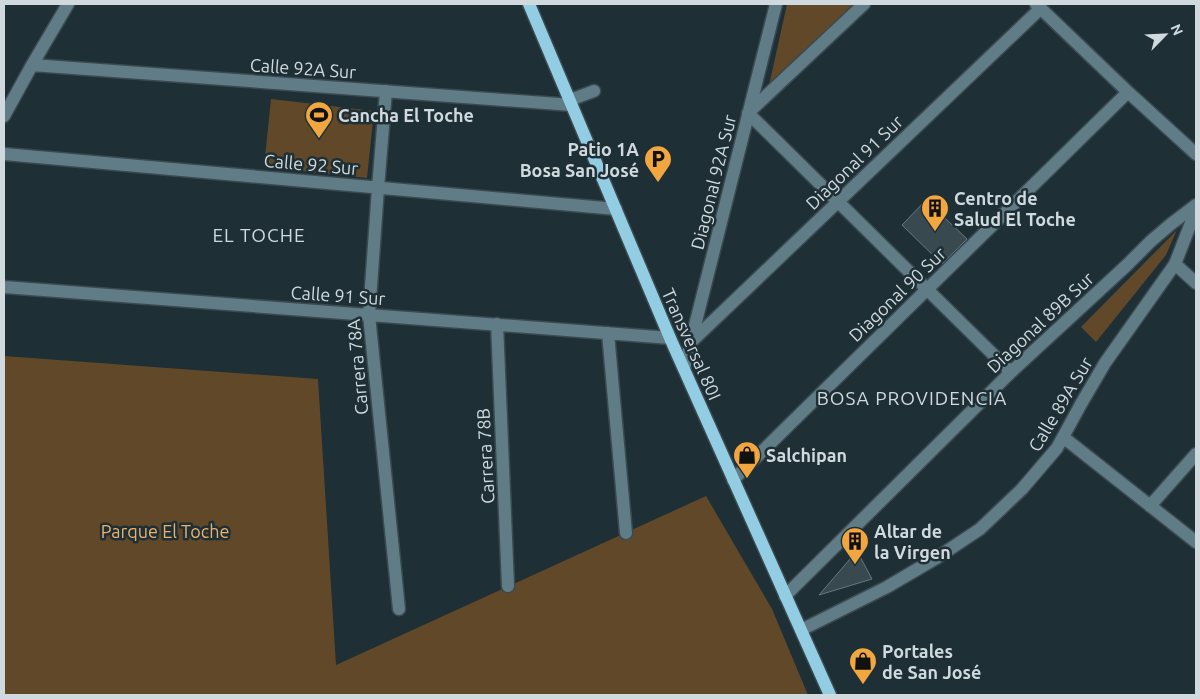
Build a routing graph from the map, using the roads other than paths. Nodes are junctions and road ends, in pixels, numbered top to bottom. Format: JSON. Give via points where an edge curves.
{"nodes":[{"id":1,"x":68,"y":4,"type":"edge"},
{"id":2,"x":529,"y":4,"type":"edge"},
{"id":3,"x":776,"y":4,"type":"edge"},
{"id":4,"x":864,"y":4,"type":"edge"},
{"id":5,"x":1039,"y":6,"type":"edge"},
{"id":6,"x":32,"y":65,"type":"junction"},
{"id":7,"x":386,"y":91,"type":"junction"},
{"id":8,"x":594,"y":91,"type":"dead end"},
{"id":9,"x":1128,"y":92,"type":"junction"},
{"id":10,"x":571,"y":103,"type":"junction"},
{"id":11,"x":748,"y":114,"type":"junction"},
{"id":12,"x":4,"y":116,"type":"edge"},
{"id":13,"x":4,"y":154,"type":"edge"},
{"id":14,"x":1196,"y":154,"type":"edge"},
{"id":15,"x":378,"y":188,"type":"junction"},
{"id":16,"x":838,"y":202,"type":"junction"},
{"id":17,"x":1196,"y":205,"type":"edge"},
{"id":18,"x":616,"y":209,"type":"junction"},
{"id":19,"x":1196,"y":210,"type":"edge"},
{"id":20,"x":1174,"y":264,"type":"junction"},
{"id":21,"x":1196,"y":283,"type":"edge"},
{"id":22,"x":4,"y":287,"type":"edge"},
{"id":23,"x":927,"y":289,"type":"junction"},
{"id":24,"x":368,"y":315,"type":"junction"},
{"id":25,"x":497,"y":324,"type":"junction"},
{"id":26,"x":608,"y":333,"type":"junction"},
{"id":27,"x":670,"y":338,"type":"junction"},
{"id":28,"x":691,"y":342,"type":"junction"},
{"id":29,"x":684,"y":370,"type":"junction"},
{"id":30,"x":1011,"y":372,"type":"junction"},
{"id":31,"x":1063,"y":438,"type":"junction"},
{"id":32,"x":1196,"y":454,"type":"edge"},
{"id":33,"x":733,"y":480,"type":"junction"},
{"id":34,"x":1150,"y":506,"type":"junction"},
{"id":35,"x":626,"y":533,"type":"dead end"},
{"id":36,"x":1196,"y":542,"type":"edge"},
{"id":37,"x":508,"y":586,"type":"dead end"},
{"id":38,"x":785,"y":596,"type":"junction"},
{"id":39,"x":399,"y":609,"type":"dead end"},
{"id":40,"x":801,"y":630,"type":"junction"},
{"id":41,"x":830,"y":695,"type":"edge"}],
"edges":[{"from":1,"to":6,"type":"street"},
{"from":2,"to":10,"type":"main road","name":"Transversal 80I"},
{"from":3,"to":11,"type":"street","name":"Diagonal 92A Sur"},
{"from":4,"to":11,"type":"street"},
{"from":5,"to":9,"type":"street"},
{"from":5,"to":16,"type":"street","name":"Diagonal 91 Sur"},
{"from":6,"to":7,"type":"street","name":"Calle 92A Sur"},
{"from":6,"to":12,"type":"street"},
{"from":7,"to":10,"type":"street","name":"Calle 92A Sur"},
{"from":7,"to":15,"type":"street","name":"Carrera 78A"},
{"from":8,"to":10,"type":"street"},
{"from":9,"to":14,"type":"street"},
{"from":9,"to":23,"type":"street","name":"Diagonal 90 Sur"},
{"from":10,"to":18,"type":"main road","name":"Transversal 80I"},
{"from":11,"to":16,"type":"street"},
{"from":11,"to":28,"type":"street","name":"Diagonal 92A Sur"},
{"from":13,"to":15,"type":"street","name":"Calle 92 Sur"},
{"from":15,"to":18,"type":"street","name":"Calle 92 Sur"},
{"from":15,"to":24,"type":"street","name":"Carrera 78A"},
{"from":16,"to":23,"type":"street"},
{"from":16,"to":28,"type":"street","name":"Diagonal 91 Sur"},
{"from":17,"to":30,"type":"street","name":"Diagonal 89B Sur","via":[[1151,241]]},
{"from":18,"to":27,"type":"main road","name":"Transversal 80I"},
{"from":19,"to":20,"type":"street","name":"Calle 89A Sur"},
{"from":20,"to":21,"type":"street"},
{"from":20,"to":31,"type":"street","name":"Calle 89A Sur","via":[[1105,363]]},
{"from":22,"to":24,"type":"street","name":"Calle 91 Sur"},
{"from":23,"to":30,"type":"street"},
{"from":23,"to":33,"type":"street","name":"Diagonal 90 Sur"},
{"from":24,"to":25,"type":"street","name":"Calle 91 Sur"},
{"from":24,"to":39,"type":"street","name":"Carrera 78A"},
{"from":25,"to":26,"type":"street","name":"Calle 91 Sur"},
{"from":25,"to":37,"type":"street","name":"Carrera 78B"},
{"from":26,"to":27,"type":"street","name":"Calle 91 Sur"},
{"from":26,"to":35,"type":"street"},
{"from":27,"to":29,"type":"main road","name":"Transversal 80I"},
{"from":28,"to":29,"type":"street","name":"Diagonal 92A Sur"},
{"from":29,"to":33,"type":"main road","name":"Transversal 80I"},
{"from":30,"to":38,"type":"street","name":"Diagonal 89B Sur"},
{"from":31,"to":34,"type":"street"},
{"from":31,"to":40,"type":"street","name":"Calle 89A Sur","via":[[1022,489],[980,528],[888,587]]},
{"from":32,"to":34,"type":"street"},
{"from":33,"to":38,"type":"main road","name":"Transversal 80I"},
{"from":34,"to":36,"type":"street"},
{"from":38,"to":40,"type":"main road","name":"Transversal 80I"},
{"from":40,"to":41,"type":"main road","name":"Transversal 80I"}]}
